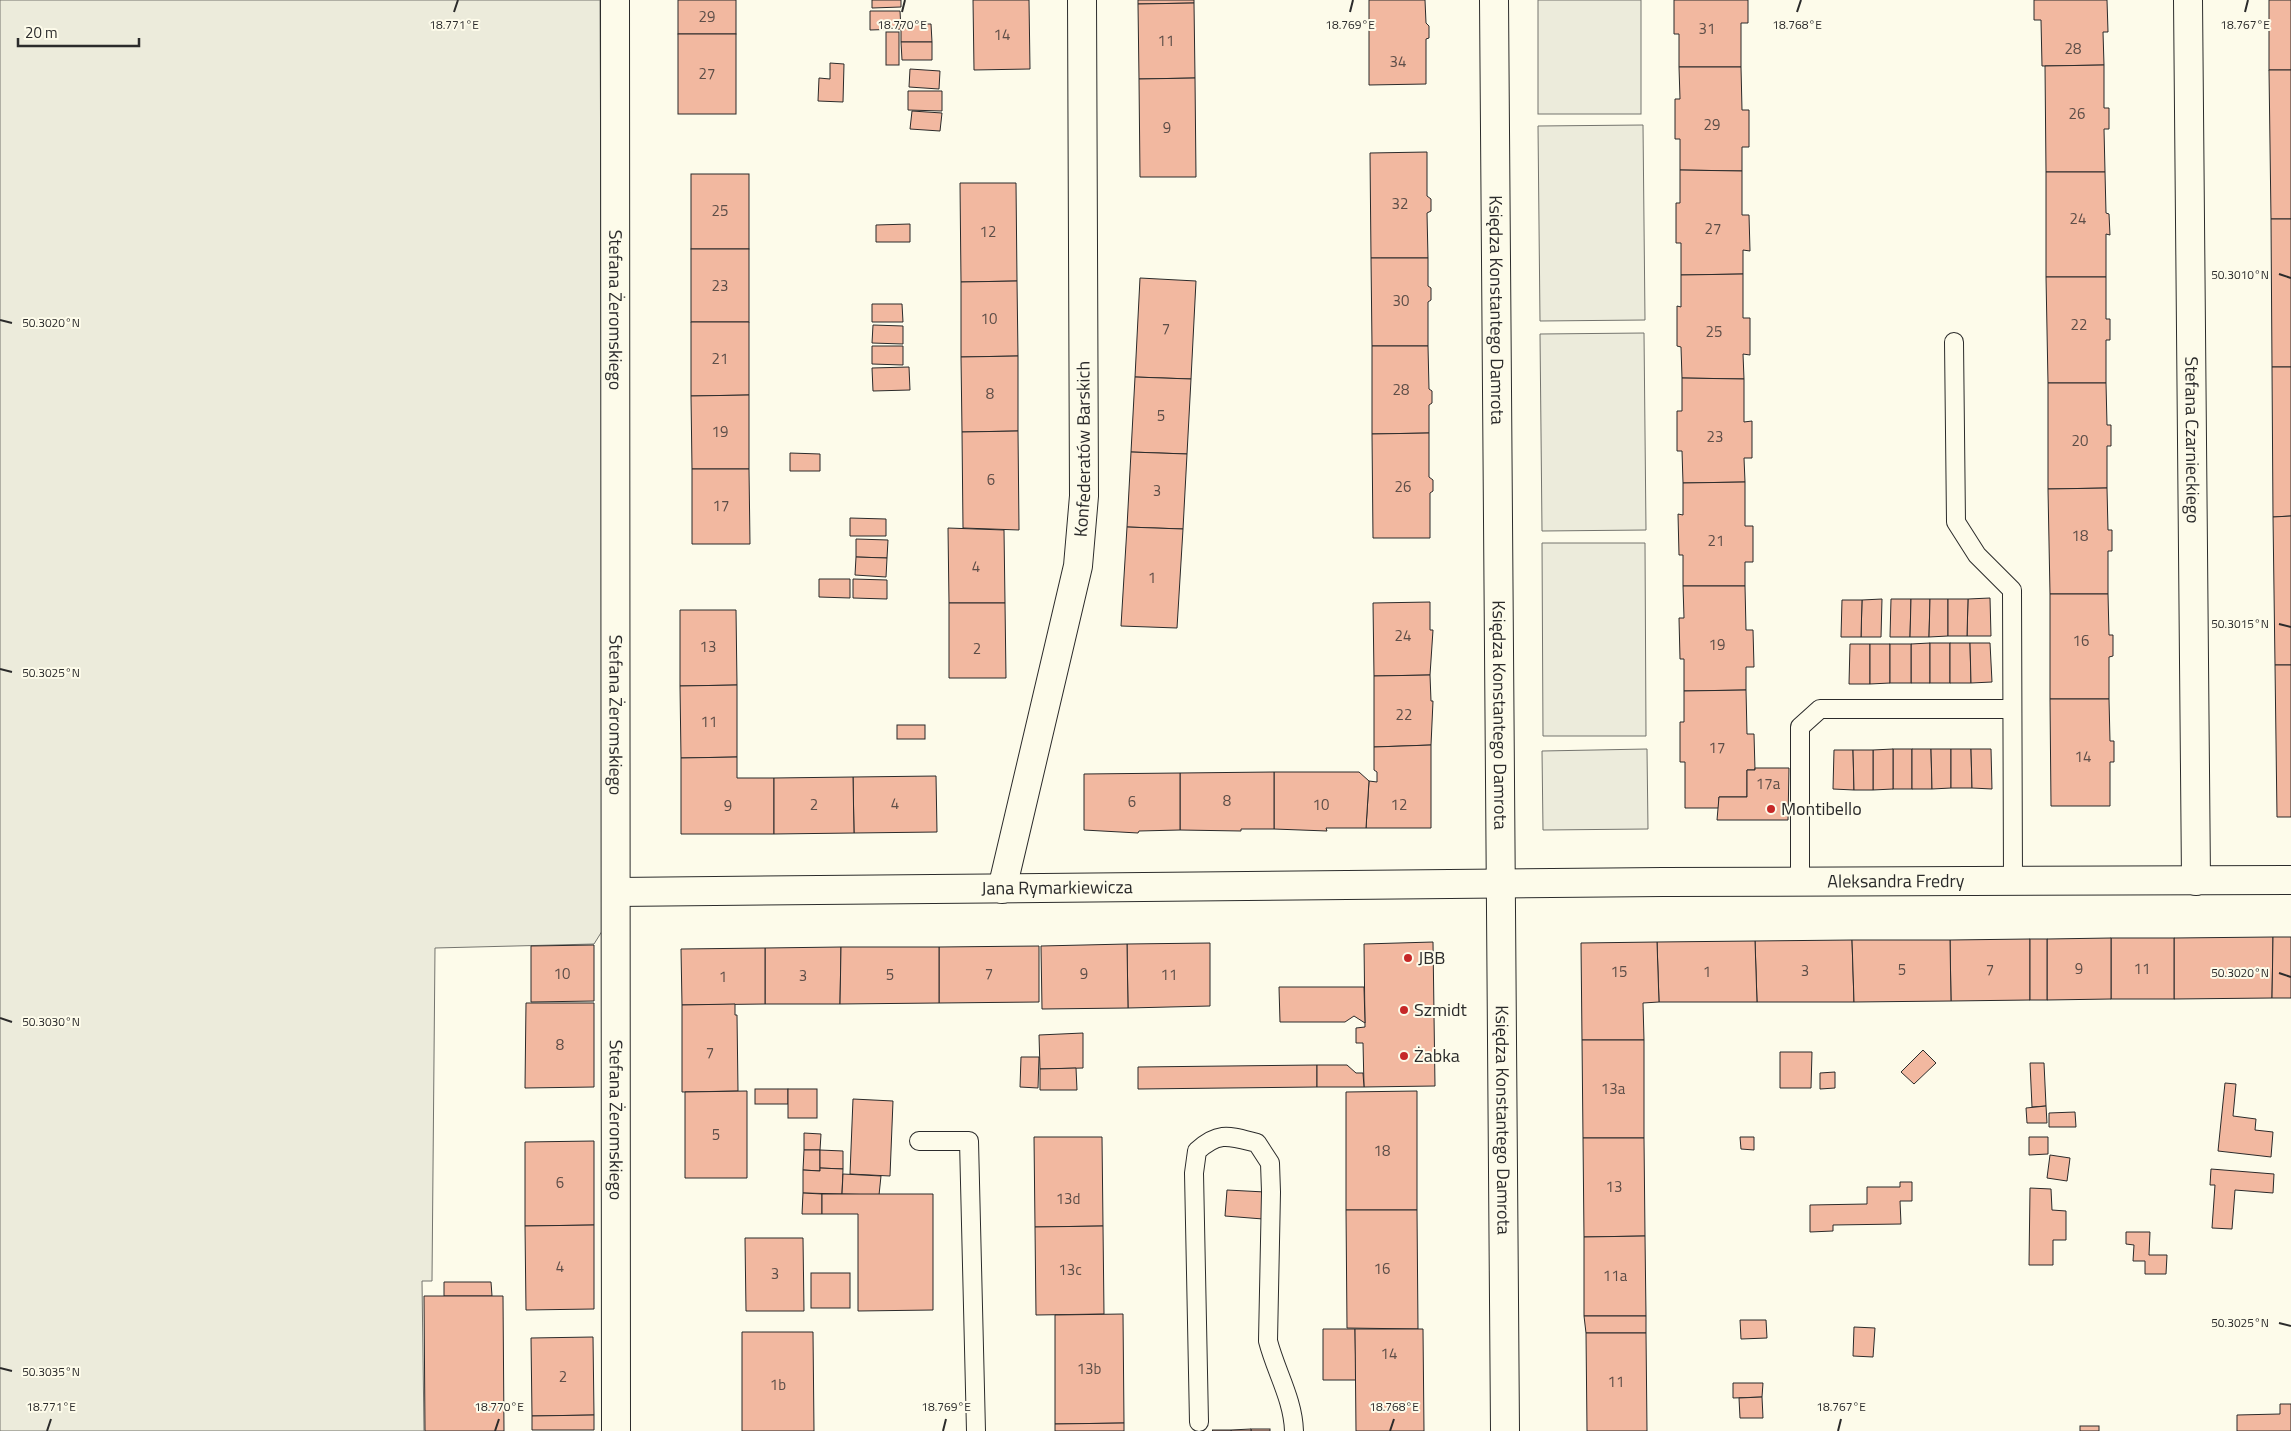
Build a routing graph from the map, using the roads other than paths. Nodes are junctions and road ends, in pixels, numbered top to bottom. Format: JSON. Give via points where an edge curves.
{"nodes":[{"id":1,"x":615,"y":0,"type":"edge"},
{"id":2,"x":1082,"y":0,"type":"edge"},
{"id":3,"x":1494,"y":0,"type":"edge"},
{"id":4,"x":2188,"y":0,"type":"edge"},
{"id":5,"x":1954,"y":342,"type":"dead end"},
{"id":6,"x":2012,"y":709,"type":"junction"},
{"id":7,"x":2291,"y":880,"type":"edge"},
{"id":8,"x":2012,"y":881,"type":"junction"},
{"id":9,"x":2196,"y":881,"type":"junction"},
{"id":10,"x":1800,"y":882,"type":"junction"},
{"id":11,"x":1500,"y":885,"type":"junction"},
{"id":12,"x":1002,"y":888,"type":"junction"},
{"id":13,"x":616,"y":892,"type":"junction"},
{"id":14,"x":919,"y":1141,"type":"dead end"},
{"id":15,"x":1199,"y":1422,"type":"dead end"},
{"id":16,"x":616,"y":1431,"type":"edge"},
{"id":17,"x":976,"y":1431,"type":"edge"},
{"id":18,"x":1294,"y":1431,"type":"edge"},
{"id":19,"x":1505,"y":1431,"type":"edge"}],
"edges":[{"from":1,"to":13,"type":"street","name":"Stefana Żeromskiego"},
{"from":2,"to":12,"type":"street","name":"Konfederatów Barskich","via":[[1084,496],[1078,566]]},
{"from":3,"to":11,"type":"street","name":"Księdza Konstantego Damrota"},
{"from":4,"to":9,"type":"street","name":"Stefana Czarnieckiego"},
{"from":5,"to":6,"type":"lane","via":[[1956,522],[1977,555],[2012,590]]},
{"from":6,"to":8,"type":"lane"},
{"from":6,"to":10,"type":"lane","via":[[1820,709],[1800,728]]},
{"from":7,"to":9,"type":"street","name":"Aleksandra Fredry"},
{"from":8,"to":9,"type":"street","name":"Aleksandra Fredry"},
{"from":8,"to":10,"type":"street","name":"Aleksandra Fredry"},
{"from":10,"to":11,"type":"street","name":"Aleksandra Fredry"},
{"from":11,"to":12,"type":"street","name":"Jana Rymarkiewicza"},
{"from":11,"to":19,"type":"street","name":"Księdza Konstantego Damrota"},
{"from":12,"to":13,"type":"street","name":"Jana Rymarkiewicza"},
{"from":13,"to":16,"type":"street","name":"Stefana Żeromskiego"},
{"from":14,"to":17,"type":"lane","via":[[969,1141]]},
{"from":15,"to":18,"type":"lane","via":[[1194,1173],[1197,1151],[1211,1138],[1233,1137],[1257,1143],[1270,1163],[1268,1342],[1288,1396]]}]}
